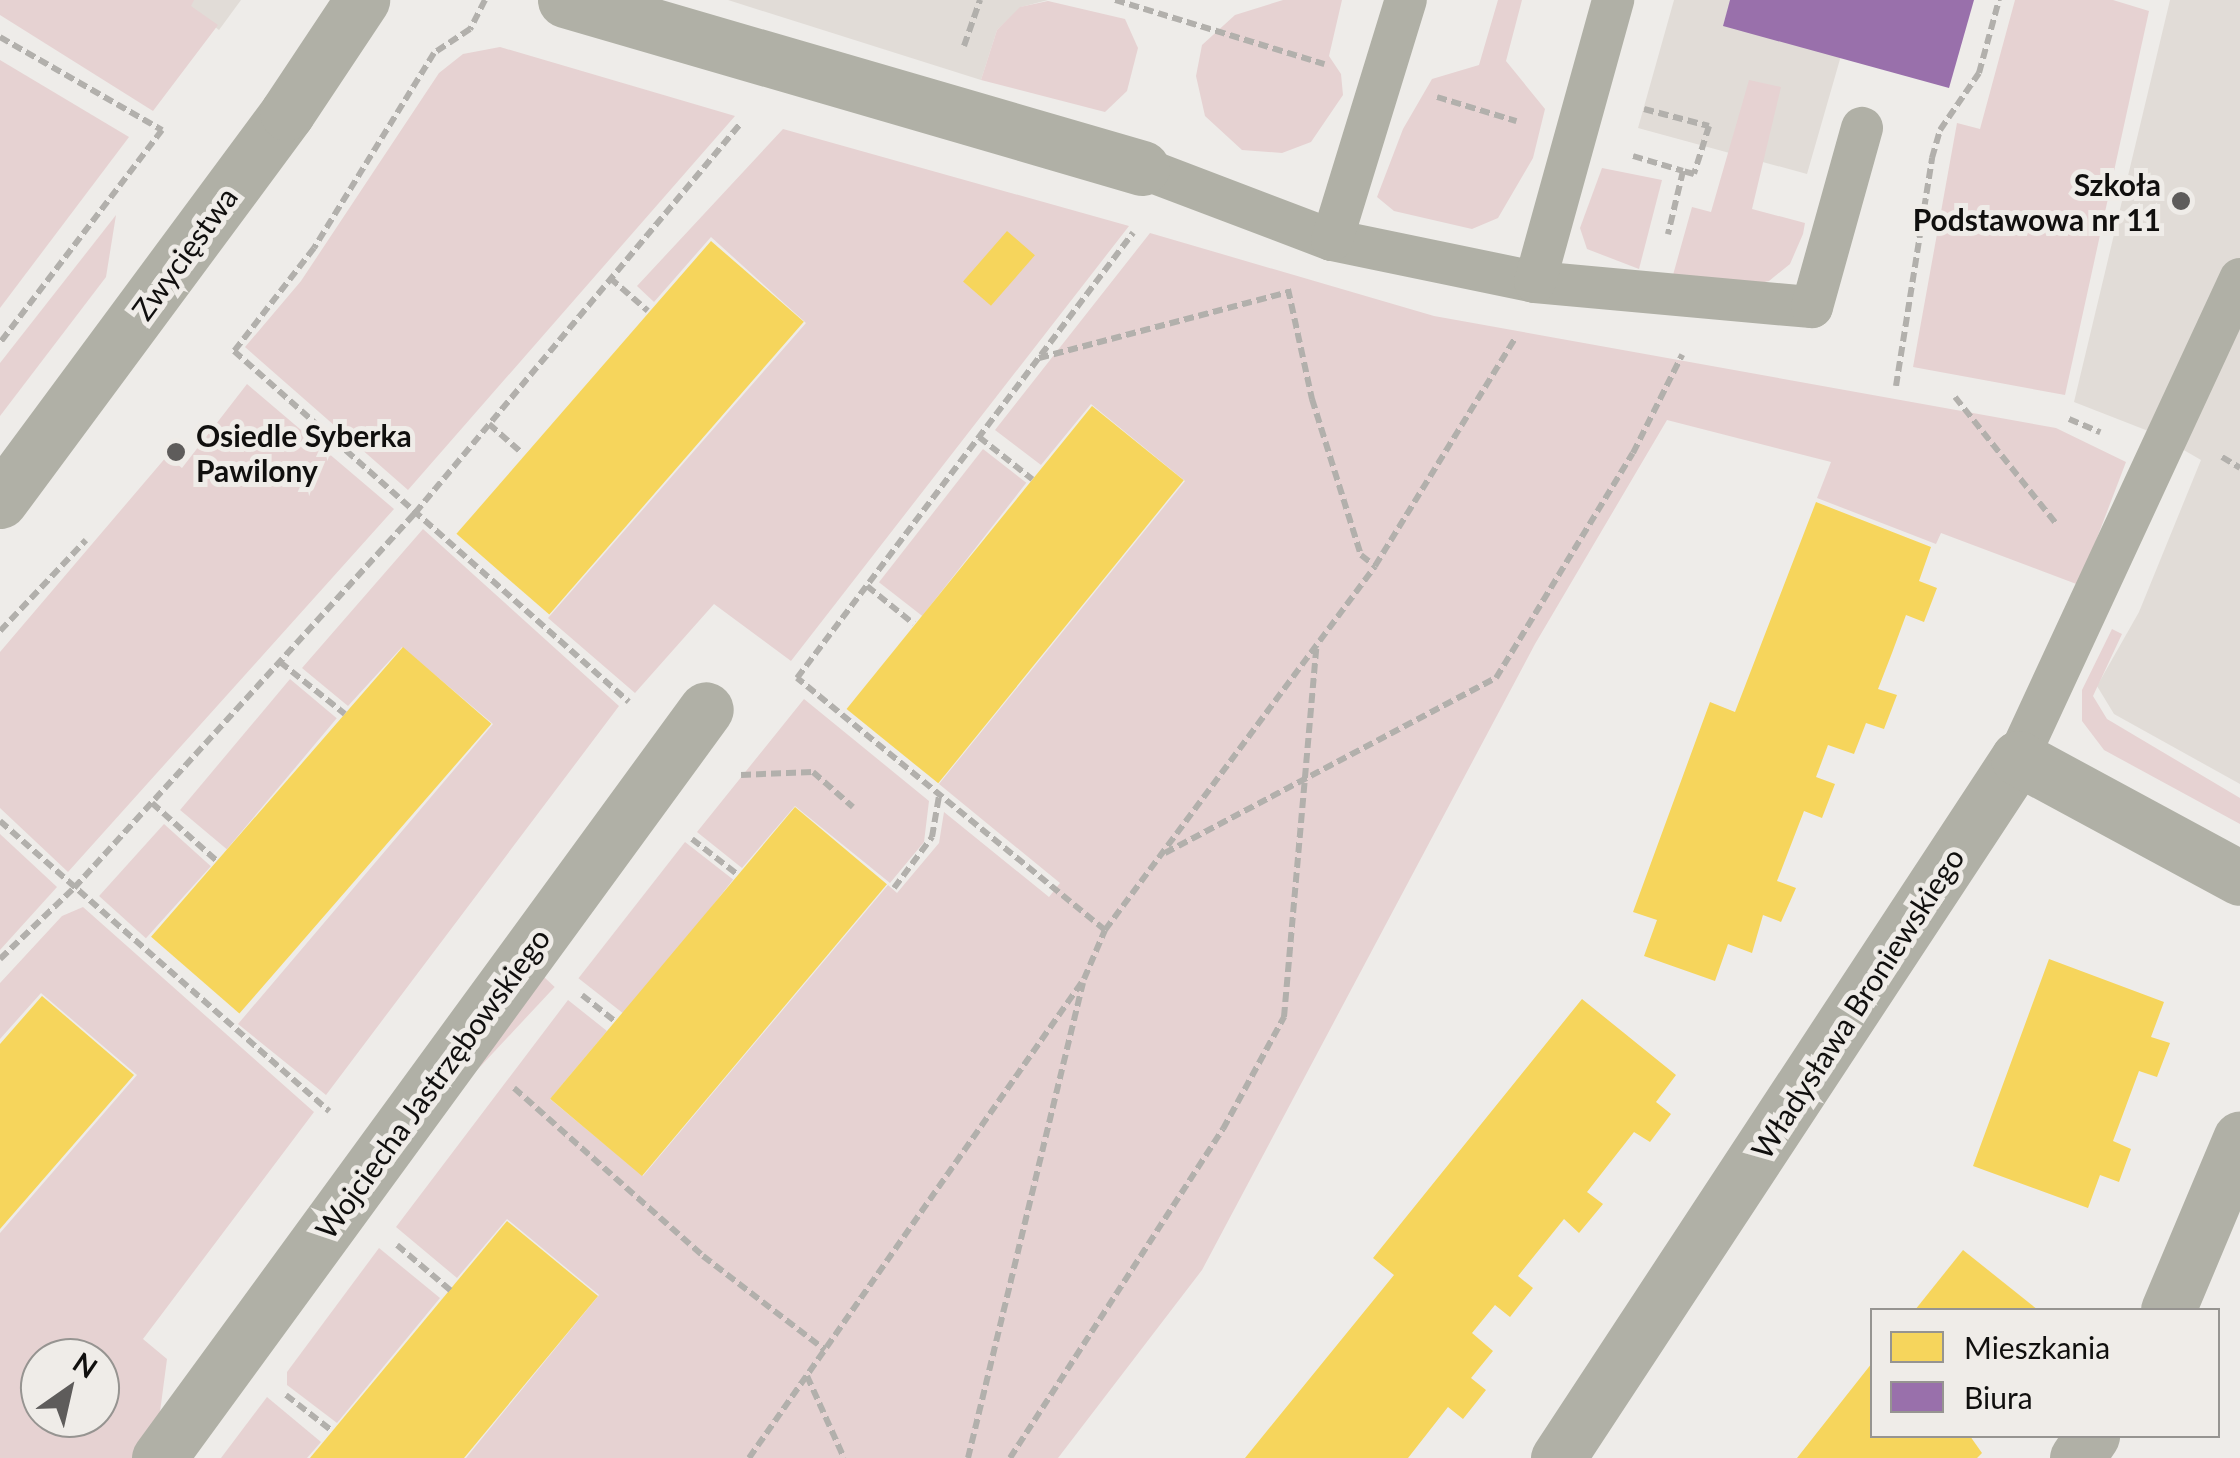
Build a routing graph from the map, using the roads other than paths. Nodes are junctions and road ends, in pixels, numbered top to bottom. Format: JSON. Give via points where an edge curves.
{"nodes":[{"id":1,"x":362,"y":0,"type":"edge"},
{"id":2,"x":565,"y":0,"type":"edge"},
{"id":3,"x":1406,"y":0,"type":"edge"},
{"id":4,"x":1614,"y":0,"type":"edge"},
{"id":5,"x":1862,"y":128,"type":"dead end"},
{"id":6,"x":1143,"y":194,"type":"joint"},
{"id":7,"x":1332,"y":240,"type":"junction"},
{"id":8,"x":2240,"y":278,"type":"edge"},
{"id":9,"x":1535,"y":282,"type":"junction"},
{"id":10,"x":0,"y":501,"type":"edge"},
{"id":11,"x":706,"y":709,"type":"dead end"},
{"id":12,"x":2018,"y":758,"type":"junction"},
{"id":13,"x":2240,"y":878,"type":"edge"},
{"id":14,"x":2240,"y":1139,"type":"edge"},
{"id":15,"x":2169,"y":1308,"type":"edge"},
{"id":16,"x":159,"y":1458,"type":"edge"},
{"id":17,"x":1558,"y":1458,"type":"edge"}],
"edges":[{"from":1,"to":10,"type":"street","name":"Zwycięstwa","via":[[287,114]]},
{"from":2,"to":6,"type":"street"},
{"from":3,"to":7,"type":"lane"},
{"from":4,"to":9,"type":"lane"},
{"from":5,"to":9,"type":"lane","via":[[1812,307]]},
{"from":6,"to":7,"type":"lane"},
{"from":7,"to":9,"type":"lane"},
{"from":8,"to":12,"type":"lane"},
{"from":11,"to":16,"type":"street","name":"Wojciecha Jastrzębowskiego"},
{"from":12,"to":13,"type":"street"},
{"from":12,"to":17,"type":"street","name":"Władysława Broniewskiego"},
{"from":14,"to":15,"type":"street"}]}
